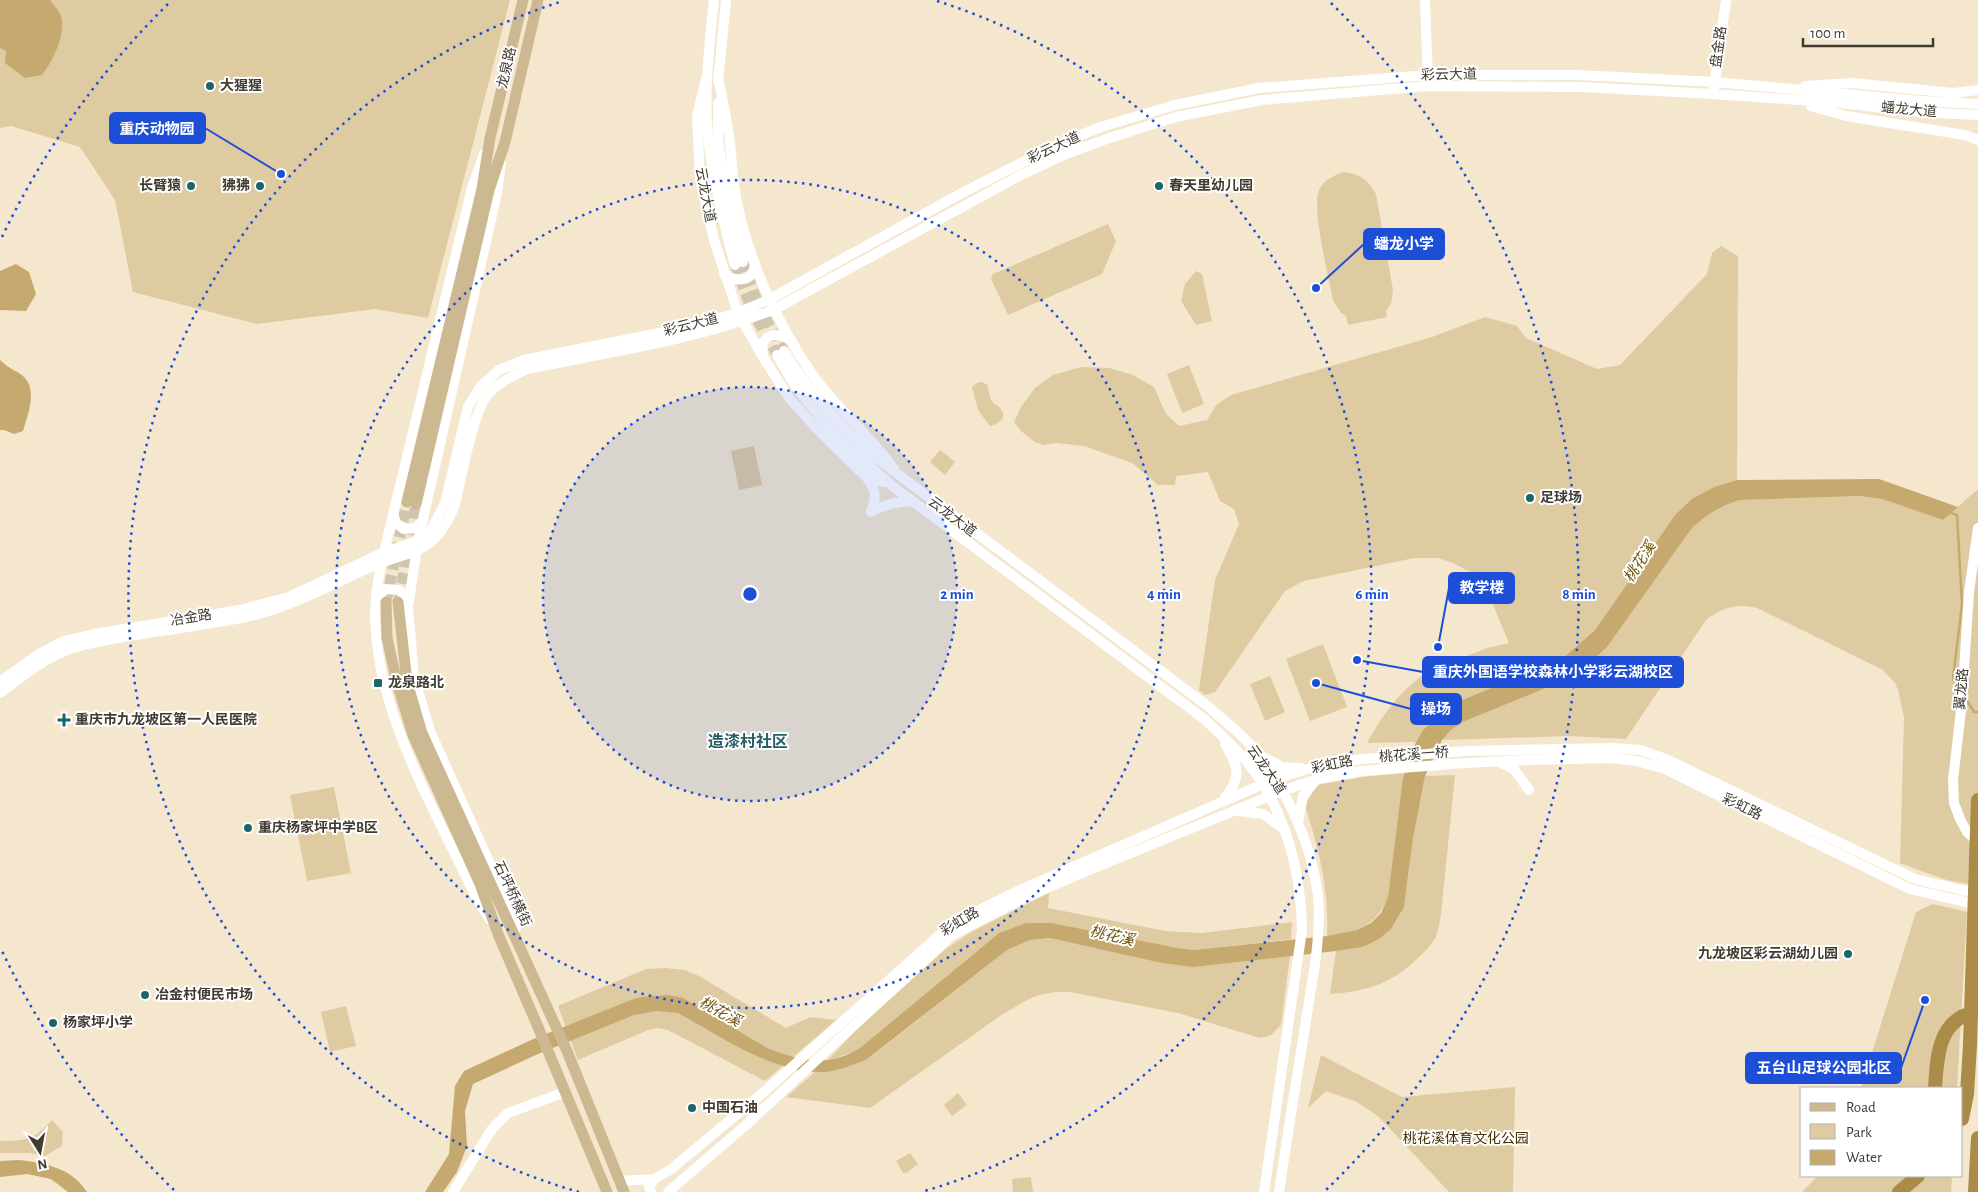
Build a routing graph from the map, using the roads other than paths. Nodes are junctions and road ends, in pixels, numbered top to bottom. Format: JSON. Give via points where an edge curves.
{"nodes":[{"id":1,"x":523,"y":0,"type":"edge"},
{"id":2,"x":538,"y":0,"type":"edge"},
{"id":3,"x":714,"y":0,"type":"edge"},
{"id":4,"x":726,"y":0,"type":"edge"},
{"id":5,"x":1426,"y":0,"type":"edge"},
{"id":6,"x":1726,"y":0,"type":"edge"},
{"id":7,"x":707,"y":75,"type":"junction"},
{"id":8,"x":1428,"y":75,"type":"junction"},
{"id":9,"x":718,"y":76,"type":"junction"},
{"id":10,"x":1715,"y":82,"type":"junction"},
{"id":11,"x":1428,"y":86,"type":"junction"},
{"id":12,"x":1782,"y":88,"type":"junction"},
{"id":13,"x":1978,"y":90,"type":"edge"},
{"id":14,"x":1713,"y":94,"type":"junction"},
{"id":15,"x":1840,"y":98,"type":"junction"},
{"id":16,"x":1791,"y":100,"type":"junction"},
{"id":17,"x":1978,"y":104,"type":"edge"},
{"id":18,"x":1978,"y":114,"type":"edge"},
{"id":19,"x":490,"y":138,"type":"junction"},
{"id":20,"x":1978,"y":140,"type":"edge"},
{"id":21,"x":505,"y":142,"type":"junction"},
{"id":22,"x":755,"y":264,"type":"junction"},
{"id":23,"x":724,"y":274,"type":"junction"},
{"id":24,"x":770,"y":299,"type":"junction"},
{"id":25,"x":775,"y":308,"type":"junction"},
{"id":26,"x":740,"y":317,"type":"junction"},
{"id":27,"x":793,"y":342,"type":"junction"},
{"id":28,"x":763,"y":357,"type":"junction"},
{"id":29,"x":864,"y":475,"type":"junction"},
{"id":30,"x":902,"y":480,"type":"junction"},
{"id":31,"x":895,"y":488,"type":"junction"},
{"id":32,"x":913,"y":501,"type":"junction"},
{"id":33,"x":394,"y":516,"type":"junction"},
{"id":34,"x":423,"y":520,"type":"junction"},
{"id":35,"x":1978,"y":528,"type":"edge"},
{"id":36,"x":418,"y":541,"type":"junction"},
{"id":37,"x":384,"y":552,"type":"junction"},
{"id":38,"x":416,"y":552,"type":"junction"},
{"id":39,"x":382,"y":563,"type":"junction"},
{"id":40,"x":381,"y":600,"type":"junction"},
{"id":41,"x":403,"y":604,"type":"junction"},
{"id":42,"x":0,"y":682,"type":"edge"},
{"id":43,"x":0,"y":693,"type":"edge"},
{"id":44,"x":1218,"y":732,"type":"junction"},
{"id":45,"x":1466,"y":751,"type":"joint"},
{"id":46,"x":1258,"y":753,"type":"junction"},
{"id":47,"x":1362,"y":759,"type":"joint"},
{"id":48,"x":1495,"y":761,"type":"junction"},
{"id":49,"x":1465,"y":763,"type":"joint"},
{"id":50,"x":1314,"y":767,"type":"junction"},
{"id":51,"x":1362,"y":771,"type":"joint"},
{"id":52,"x":1275,"y":779,"type":"junction"},
{"id":53,"x":1317,"y":779,"type":"junction"},
{"id":54,"x":1262,"y":785,"type":"junction"},
{"id":55,"x":1529,"y":790,"type":"dead end"},
{"id":56,"x":1282,"y":791,"type":"junction"},
{"id":57,"x":1268,"y":797,"type":"junction"},
{"id":58,"x":1978,"y":800,"type":"edge"},
{"id":59,"x":1223,"y":801,"type":"junction"},
{"id":60,"x":1234,"y":811,"type":"junction"},
{"id":61,"x":1298,"y":822,"type":"junction"},
{"id":62,"x":1285,"y":830,"type":"junction"},
{"id":63,"x":1978,"y":842,"type":"edge"},
{"id":64,"x":1978,"y":894,"type":"edge"},
{"id":65,"x":1978,"y":905,"type":"edge"},
{"id":66,"x":1978,"y":1012,"type":"edge"},
{"id":67,"x":1935,"y":1087,"type":"edge"},
{"id":68,"x":565,"y":1092,"type":"junction"},
{"id":69,"x":1963,"y":1113,"type":"edge"},
{"id":70,"x":735,"y":1116,"type":"junction"},
{"id":71,"x":746,"y":1125,"type":"junction"},
{"id":72,"x":1978,"y":1138,"type":"edge"},
{"id":73,"x":1927,"y":1177,"type":"edge"},
{"id":74,"x":654,"y":1179,"type":"junction"},
{"id":75,"x":619,"y":1181,"type":"junction"},
{"id":76,"x":1911,"y":1184,"type":"edge"},
{"id":77,"x":453,"y":1192,"type":"edge"},
{"id":78,"x":607,"y":1192,"type":"edge"},
{"id":79,"x":624,"y":1192,"type":"edge"},
{"id":80,"x":651,"y":1192,"type":"edge"},
{"id":81,"x":668,"y":1192,"type":"edge"},
{"id":82,"x":1264,"y":1192,"type":"edge"},
{"id":83,"x":1279,"y":1192,"type":"edge"},
{"id":84,"x":1974,"y":1192,"type":"edge"}],
"edges":[{"from":1,"to":19,"type":"main road","name":"龙泉路"},
{"from":2,"to":21,"type":"main road","name":"龙泉路"},
{"from":3,"to":7,"type":"main road","name":"云龙大道"},
{"from":4,"to":9,"type":"main road","name":"云龙大道"},
{"from":5,"to":8,"type":"main road"},
{"from":6,"to":10,"type":"main road","name":"盘金路"},
{"from":7,"to":9,"type":"main road","name":"云龙大道","via":[[708,144],[718,201],[739,263],[718,141]]},
{"from":7,"to":23,"type":"main road","name":"云龙大道","via":[[697,116],[697,148],[706,207]]},
{"from":8,"to":10,"type":"main road","name":"彩云大道","via":[[1579,75]]},
{"from":8,"to":11,"type":"main road"},
{"from":8,"to":24,"type":"main road","name":"彩云大道","via":[[1259,88],[1175,105],[1101,127],[1059,144],[962,193]]},
{"from":9,"to":22,"type":"main road","name":"云龙大道","via":[[736,197]]},
{"from":10,"to":12,"type":"main road","name":"彩云大道"},
{"from":10,"to":14,"type":"main road","name":"盘金路"},
{"from":11,"to":14,"type":"main road","name":"彩云大道"},
{"from":11,"to":25,"type":"main road","name":"彩云大道","via":[[1262,100],[1176,117],[1109,138],[1021,176]]},
{"from":12,"to":13,"type":"main road","via":[[1834,83],[1954,93]]},
{"from":12,"to":15,"type":"main road","name":"彩云大道"},
{"from":14,"to":16,"type":"main road","name":"彩云大道"},
{"from":15,"to":16,"type":"main road","name":"彩云大道"},
{"from":15,"to":17,"type":"main road","name":"蟠龙大道"},
{"from":15,"to":18,"type":"main road","name":"蟠龙大道","via":[[1920,112]]},
{"from":16,"to":20,"type":"main road","via":[[1846,116]]},
{"from":19,"to":21,"type":"main road","name":"龙泉路","via":[[482,189],[412,503],[489,190]]},
{"from":19,"to":33,"type":"main road","via":[[472,188]]},
{"from":21,"to":34,"type":"main road","via":[[497,193]]},
{"from":22,"to":23,"type":"main road","via":[[750,276],[744,280]]},
{"from":22,"to":24,"type":"main road","name":"云龙大道"},
{"from":23,"to":26,"type":"main road","name":"云龙大道"},
{"from":24,"to":25,"type":"main road","name":"云龙大道"},
{"from":24,"to":26,"type":"main road","name":"彩云大道"},
{"from":25,"to":26,"type":"main road","name":"彩云大道"},
{"from":25,"to":27,"type":"main road","name":"云龙大道"},
{"from":26,"to":28,"type":"main road","name":"云龙大道"},
{"from":26,"to":36,"type":"main road","name":"彩云大道","via":[[524,360],[499,370],[480,387],[468,407],[445,503],[431,530]]},
{"from":26,"to":38,"type":"main road","name":"彩云大道","via":[[680,338],[527,369],[506,379],[488,394],[479,409],[449,519],[438,536]]},
{"from":27,"to":28,"type":"main road","via":[[777,334],[769,336],[763,340]]},
{"from":27,"to":30,"type":"main road","name":"云龙大道","via":[[812,374]]},
{"from":28,"to":29,"type":"main road","name":"云龙大道","via":[[789,398]]},
{"from":29,"to":31,"type":"main road","name":"云龙大道"},
{"from":29,"to":32,"type":"main road","via":[[873,487],[876,499],[871,512],[883,505]]},
{"from":30,"to":31,"type":"main road","name":"云龙大道","via":[[838,422],[780,353],[799,390],[828,426],[862,461]]},
{"from":30,"to":46,"type":"main road","name":"云龙大道","via":[[1209,707]]},
{"from":31,"to":32,"type":"main road","name":"云龙大道"},
{"from":32,"to":44,"type":"main road","name":"云龙大道"},
{"from":33,"to":34,"type":"main road","via":[[404,530],[416,528]]},
{"from":33,"to":37,"type":"main road"},
{"from":34,"to":36,"type":"main road"},
{"from":35,"to":63,"type":"main road","name":"翼龙路","via":[[1952,780],[1954,803],[1960,819]]},
{"from":36,"to":37,"type":"main road","name":"冶金路"},
{"from":36,"to":38,"type":"main road"},
{"from":37,"to":39,"type":"main road"},
{"from":37,"to":42,"type":"main road","name":"冶金路","via":[[289,597],[240,610],[64,641],[39,654]]},
{"from":38,"to":39,"type":"main road","name":"彩云大道"},
{"from":38,"to":41,"type":"main road"},
{"from":39,"to":40,"type":"main road"},
{"from":39,"to":43,"type":"main road","name":"冶金路","via":[[294,603],[243,618],[70,648]]},
{"from":40,"to":41,"type":"main road","via":[[386,589],[399,590],[406,598]]},
{"from":40,"to":68,"type":"main road","name":"石坪桥横街","via":[[397,683],[413,735],[480,884]]},
{"from":41,"to":75,"type":"main road","name":"石坪桥横街","via":[[407,682],[422,733],[567,1051]]},
{"from":44,"to":54,"type":"main road","name":"云龙大道","via":[[1242,756]]},
{"from":44,"to":59,"type":"main road","via":[[1236,764],[1238,775],[1234,787]]},
{"from":45,"to":47,"type":"main road","name":"桃花溪一桥"},
{"from":45,"to":64,"type":"main road","name":"彩虹路","via":[[1640,750],[1666,759],[1914,879]]},
{"from":46,"to":50,"type":"main road","via":[[1282,767]]},
{"from":46,"to":52,"type":"main road","name":"云龙大道"},
{"from":47,"to":50,"type":"main road","name":"彩虹路"},
{"from":48,"to":49,"type":"main road","name":"彩虹路"},
{"from":48,"to":55,"type":"main road","via":[[1514,769]]},
{"from":48,"to":65,"type":"main road","name":"彩虹路","via":[[1611,758],[1665,769],[1910,889]]},
{"from":49,"to":51,"type":"main road","name":"桃花溪一桥"},
{"from":50,"to":52,"type":"main road","name":"彩虹路"},
{"from":51,"to":53,"type":"main road","name":"彩虹路"},
{"from":52,"to":54,"type":"main road","name":"彩虹路"},
{"from":52,"to":56,"type":"main road","name":"云龙大道"},
{"from":53,"to":56,"type":"main road","name":"彩虹路"},
{"from":53,"to":61,"type":"main road","via":[[1303,796]]},
{"from":54,"to":57,"type":"main road","name":"云龙大道"},
{"from":54,"to":59,"type":"main road","name":"彩虹路"},
{"from":56,"to":57,"type":"main road","name":"彩虹路"},
{"from":56,"to":61,"type":"main road","name":"云龙大道"},
{"from":57,"to":60,"type":"main road","name":"彩虹路"},
{"from":57,"to":62,"type":"main road","name":"云龙大道"},
{"from":58,"to":69,"type":"highway","via":[[1970,1045]]},
{"from":59,"to":70,"type":"main road","name":"彩虹路","via":[[1022,888],[953,923]]},
{"from":60,"to":62,"type":"main road","via":[[1264,814]]},
{"from":60,"to":71,"type":"main road","name":"彩虹路","via":[[1070,878],[957,931]]},
{"from":61,"to":83,"type":"main road","name":"云龙大道","via":[[1318,896],[1318,929]]},
{"from":62,"to":82,"type":"main road","name":"云龙大道","via":[[1302,899],[1302,930]]},
{"from":66,"to":67,"type":"highway","via":[[1960,1018],[1945,1034],[1939,1047]]},
{"from":68,"to":77,"type":"main road","via":[[508,1113],[492,1129]]},
{"from":68,"to":78,"type":"main road","name":"石坪桥横街"},
{"from":70,"to":71,"type":"main road","via":[[743,1117]]},
{"from":70,"to":74,"type":"main road","name":"彩虹路","via":[[670,1170]]},
{"from":71,"to":81,"type":"main road","name":"彩虹路"},
{"from":72,"to":84,"type":"highway"},
{"from":73,"to":76,"type":"highway"},
{"from":74,"to":75,"type":"main road","name":"彩虹路"},
{"from":74,"to":80,"type":"main road","via":[[649,1187]]},
{"from":75,"to":79,"type":"main road","name":"石坪桥横街"}]}
